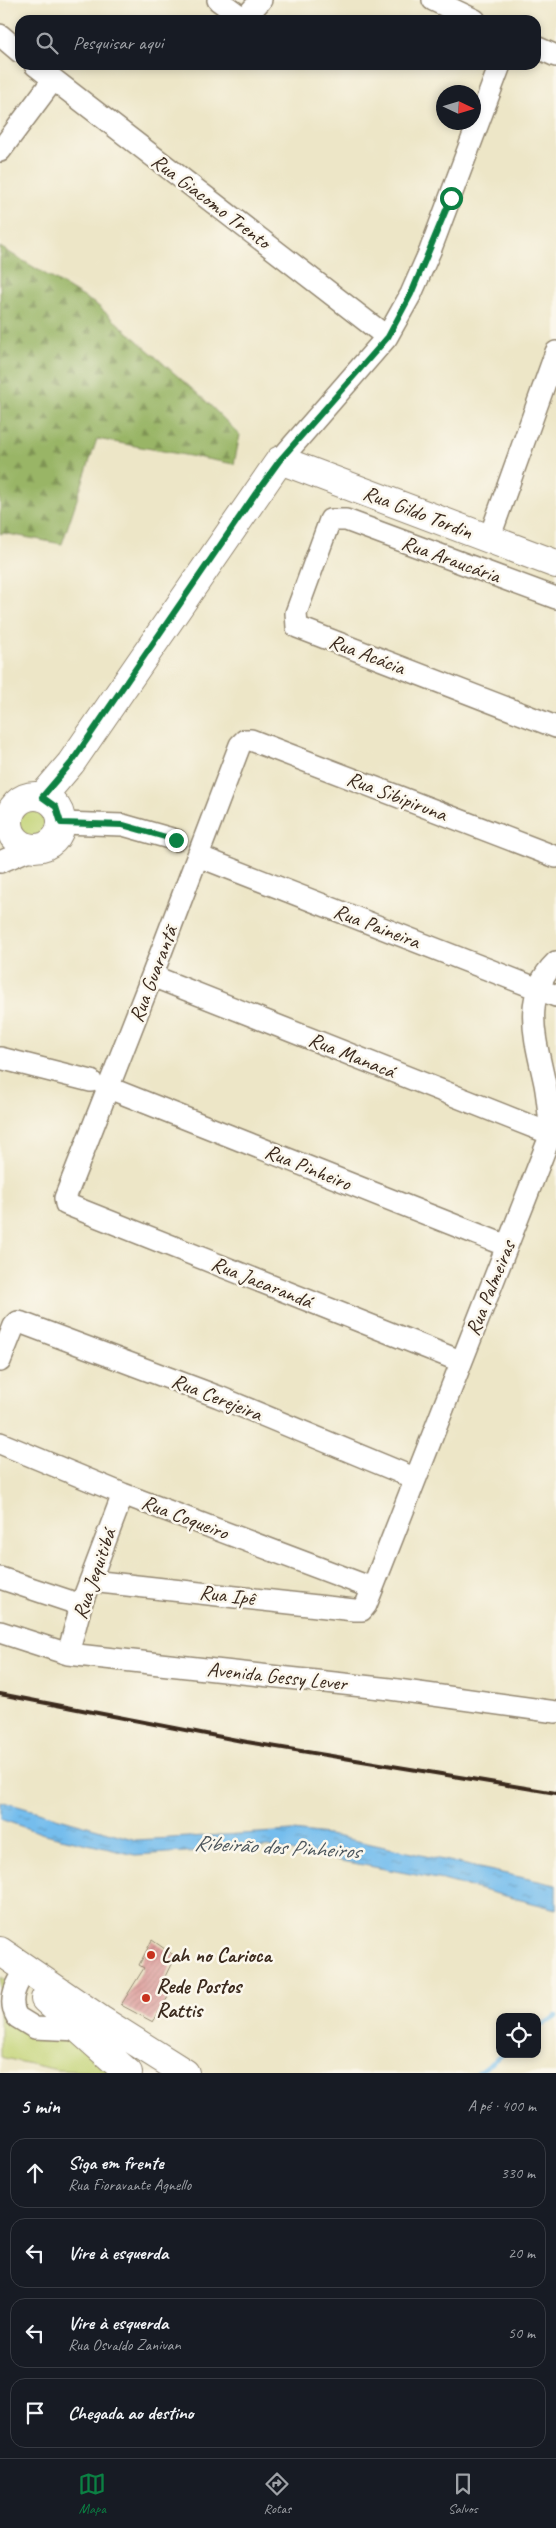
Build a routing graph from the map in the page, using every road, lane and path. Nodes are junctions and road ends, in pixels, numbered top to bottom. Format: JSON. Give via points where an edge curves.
{"nodes":[{"id":1,"x":219,"y":0,"type":"edge"},
{"id":2,"x":261,"y":0,"type":"edge"},
{"id":3,"x":432,"y":0,"type":"edge"},
{"id":4,"x":239,"y":15,"type":"edge"},
{"id":5,"x":248,"y":15,"type":"edge"},
{"id":6,"x":464,"y":15,"type":"edge"},
{"id":7,"x":0,"y":35,"type":"edge"},
{"id":8,"x":15,"y":48,"type":"edge"},
{"id":9,"x":541,"y":50,"type":"edge"},
{"id":10,"x":556,"y":56,"type":"edge"},
{"id":11,"x":41,"y":70,"type":"edge"},
{"id":12,"x":498,"y":70,"type":"edge"},
{"id":13,"x":53,"y":80,"type":"junction"},
{"id":14,"x":0,"y":151,"type":"edge"},
{"id":15,"x":388,"y":337,"type":"junction"},
{"id":16,"x":556,"y":352,"type":"edge"},
{"id":17,"x":280,"y":460,"type":"junction"},
{"id":18,"x":346,"y":520,"type":"joint"},
{"id":19,"x":489,"y":539,"type":"junction"},
{"id":20,"x":556,"y":564,"type":"edge"},
{"id":21,"x":556,"y":598,"type":"edge"},
{"id":22,"x":556,"y":727,"type":"edge"},
{"id":23,"x":240,"y":745,"type":"joint"},
{"id":24,"x":42,"y":797,"type":"junction"},
{"id":25,"x":61,"y":823,"type":"junction"},
{"id":26,"x":5,"y":825,"type":"edge"},
{"id":27,"x":176,"y":840,"type":"dead end"},
{"id":28,"x":32,"y":848,"type":"junction"},
{"id":29,"x":198,"y":856,"type":"junction"},
{"id":30,"x":556,"y":857,"type":"edge"},
{"id":31,"x":0,"y":862,"type":"edge"},
{"id":32,"x":556,"y":962,"type":"edge"},
{"id":33,"x":152,"y":976,"type":"junction"},
{"id":34,"x":547,"y":992,"type":"edge"},
{"id":35,"x":0,"y":1058,"type":"edge"},
{"id":36,"x":100,"y":1085,"type":"junction"},
{"id":37,"x":551,"y":1134,"type":"junction"},
{"id":38,"x":64,"y":1201,"type":"joint"},
{"id":39,"x":507,"y":1246,"type":"junction"},
{"id":40,"x":0,"y":1361,"type":"edge"},
{"id":41,"x":460,"y":1361,"type":"junction"},
{"id":42,"x":0,"y":1443,"type":"edge"},
{"id":43,"x":414,"y":1478,"type":"junction"},
{"id":44,"x":123,"y":1494,"type":"junction"},
{"id":45,"x":0,"y":1578,"type":"edge"},
{"id":46,"x":91,"y":1581,"type":"junction"},
{"id":47,"x":372,"y":1588,"type":"junction"},
{"id":48,"x":81,"y":1606,"type":"junction"},
{"id":49,"x":362,"y":1610,"type":"joint"},
{"id":50,"x":0,"y":1632,"type":"edge"},
{"id":51,"x":68,"y":1654,"type":"junction"},
{"id":52,"x":556,"y":1712,"type":"edge"},
{"id":53,"x":0,"y":1952,"type":"edge"},
{"id":54,"x":16,"y":1971,"type":"edge"},
{"id":55,"x":128,"y":2073,"type":"edge"},
{"id":56,"x":185,"y":2073,"type":"edge"}],
"edges":[{"from":1,"to":4,"type":"street"},
{"from":2,"to":5,"type":"street"},
{"from":3,"to":6,"type":"street"},
{"from":7,"to":8,"type":"street"},
{"from":9,"to":10,"type":"street"},
{"from":11,"to":13,"type":"street","name":"Rua Giacomo Trento"},
{"from":12,"to":15,"type":"street","via":[[430,251]]},
{"from":13,"to":14,"type":"street"},
{"from":13,"to":15,"type":"street","name":"Rua Giacomo Trento"},
{"from":15,"to":17,"type":"street"},
{"from":16,"to":19,"type":"street"},
{"from":17,"to":19,"type":"main road","name":"Rua Gildo Tordin"},
{"from":17,"to":24,"type":"main road","via":[[71,763]]},
{"from":18,"to":21,"type":"street","name":"Rua Araucária"},
{"from":18,"to":22,"type":"street","name":"Rua Acácia","via":[[330,520],[296,613],[297,627]]},
{"from":19,"to":20,"type":"main road","name":"Rua Gildo Tordin"},
{"from":23,"to":29,"type":"street","name":"Rua Guarantã"},
{"from":23,"to":30,"type":"street","name":"Rua Sibipiruna","via":[[251,740]]},
{"from":24,"to":25,"type":"main road","via":[[56,807]]},
{"from":24,"to":26,"type":"main road","via":[[34,796],[18,802]]},
{"from":25,"to":27,"type":"street","via":[[123,825]]},
{"from":25,"to":28,"type":"main road","via":[[60,831],[49,844]]},
{"from":26,"to":28,"type":"main road","via":[[17,841]]},
{"from":28,"to":31,"type":"street"},
{"from":29,"to":33,"type":"street","name":"Rua Guarantã"},
{"from":29,"to":34,"type":"street","name":"Rua Paineira"},
{"from":32,"to":34,"type":"street","name":"Rua Palmeiras","via":[[549,969]]},
{"from":33,"to":36,"type":"street","name":"Rua Guarantã"},
{"from":33,"to":37,"type":"street","name":"Rua Manacá"},
{"from":34,"to":37,"type":"street","name":"Rua Palmeiras","via":[[534,1002],[532,1023]]},
{"from":35,"to":36,"type":"street","name":"Rua Pinheiro"},
{"from":36,"to":38,"type":"street","name":"Rua Guarantã"},
{"from":36,"to":39,"type":"street","name":"Rua Pinheiro"},
{"from":37,"to":39,"type":"street","name":"Rua Palmeiras"},
{"from":38,"to":41,"type":"street","name":"Rua Jacarandá"},
{"from":39,"to":41,"type":"street","name":"Rua Palmeiras"},
{"from":40,"to":43,"type":"street","name":"Rua Cerejeira","via":[[18,1322],[219,1397]]},
{"from":41,"to":43,"type":"street","name":"Rua Palmeiras"},
{"from":42,"to":44,"type":"street","name":"Rua Coqueiro"},
{"from":43,"to":47,"type":"street","name":"Rua Palmeiras"},
{"from":44,"to":46,"type":"street","name":"Rua Jequitibá"},
{"from":44,"to":47,"type":"street","name":"Rua Coqueiro"},
{"from":45,"to":48,"type":"street"},
{"from":46,"to":48,"type":"street","name":"Rua Jequitibá"},
{"from":46,"to":49,"type":"street","name":"Rua Ipê"},
{"from":47,"to":49,"type":"street","name":"Rua Palmeiras"},
{"from":48,"to":51,"type":"street","name":"Rua Jequitibá"},
{"from":50,"to":51,"type":"street","name":"Avenida Gessy Lever"},
{"from":51,"to":52,"type":"street","name":"Avenida Gessy Lever","via":[[390,1688]]},
{"from":53,"to":54,"type":"main road"},
{"from":54,"to":55,"type":"main road"},
{"from":54,"to":56,"type":"main road"}]}
